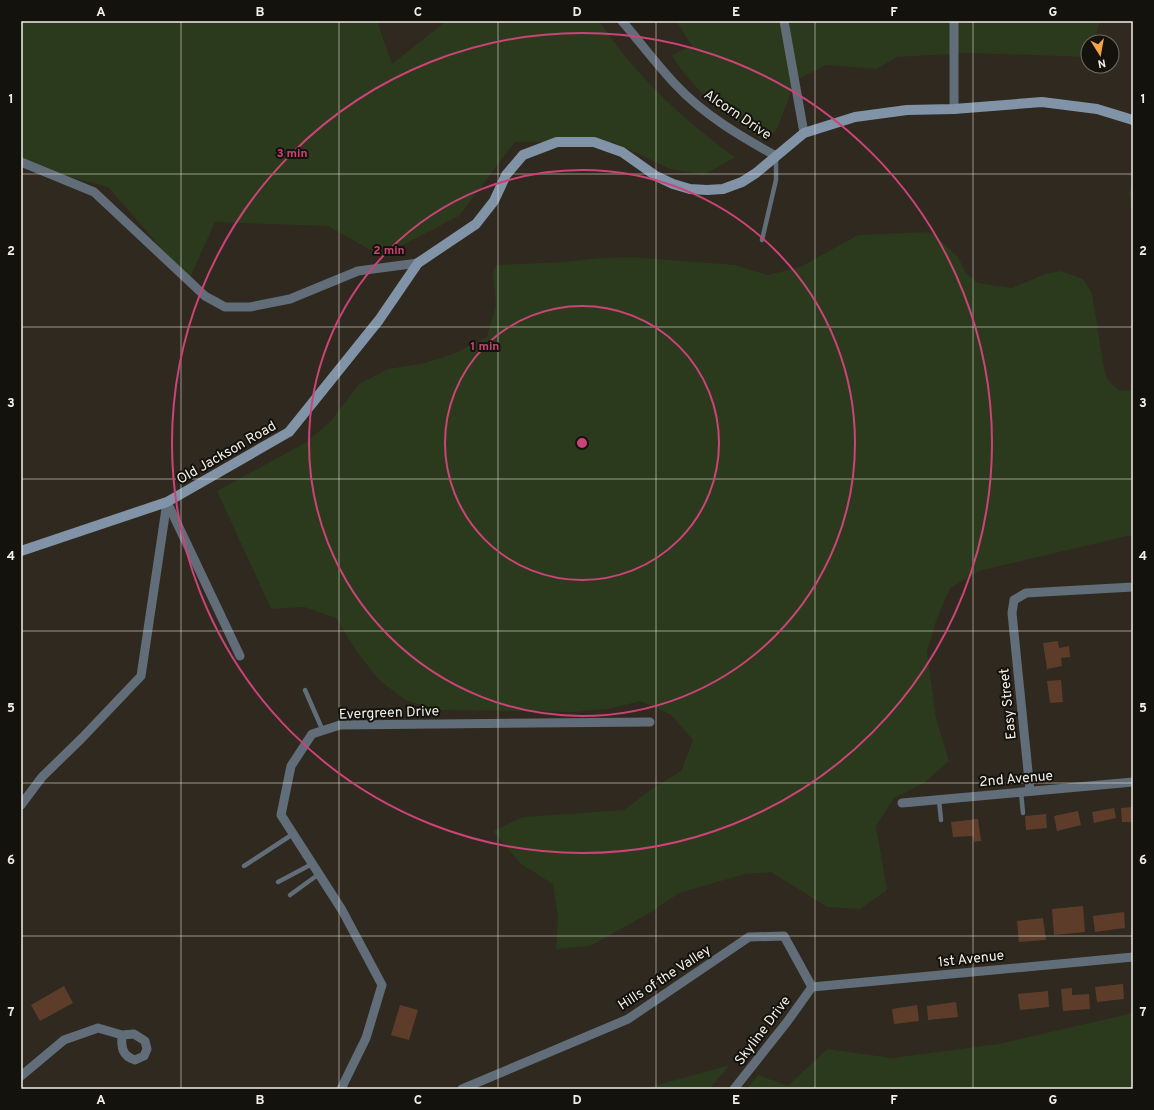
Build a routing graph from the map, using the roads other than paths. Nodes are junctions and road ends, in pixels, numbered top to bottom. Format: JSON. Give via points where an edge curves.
{"nodes":[{"id":1,"x":622,"y":21,"type":"edge"},
{"id":2,"x":784,"y":21,"type":"edge"},
{"id":3,"x":954,"y":21,"type":"edge"},
{"id":4,"x":954,"y":110,"type":"junction"},
{"id":5,"x":1133,"y":120,"type":"edge"},
{"id":6,"x":804,"y":133,"type":"junction"},
{"id":7,"x":776,"y":156,"type":"junction"},
{"id":8,"x":21,"y":162,"type":"edge"},
{"id":9,"x":762,"y":240,"type":"dead end"},
{"id":10,"x":418,"y":263,"type":"junction"},
{"id":11,"x":167,"y":502,"type":"junction"},
{"id":12,"x":21,"y":551,"type":"edge"},
{"id":13,"x":1133,"y":587,"type":"edge"},
{"id":14,"x":240,"y":656,"type":"dead end"},
{"id":15,"x":305,"y":690,"type":"dead end"},
{"id":16,"x":650,"y":722,"type":"dead end"},
{"id":17,"x":323,"y":731,"type":"junction"},
{"id":18,"x":1133,"y":782,"type":"edge"},
{"id":19,"x":1026,"y":792,"type":"junction"},
{"id":20,"x":939,"y":800,"type":"junction"},
{"id":21,"x":902,"y":803,"type":"dead end"},
{"id":22,"x":21,"y":805,"type":"edge"},
{"id":23,"x":1023,"y":813,"type":"dead end"},
{"id":24,"x":941,"y":820,"type":"dead end"},
{"id":25,"x":293,"y":834,"type":"junction"},
{"id":26,"x":312,"y":864,"type":"junction"},
{"id":27,"x":244,"y":866,"type":"dead end"},
{"id":28,"x":319,"y":874,"type":"junction"},
{"id":29,"x":278,"y":882,"type":"dead end"},
{"id":30,"x":290,"y":895,"type":"dead end"},
{"id":31,"x":1133,"y":957,"type":"edge"},
{"id":32,"x":812,"y":987,"type":"junction"},
{"id":33,"x":122,"y":1035,"type":"dead end"},
{"id":34,"x":21,"y":1076,"type":"edge"},
{"id":35,"x":342,"y":1089,"type":"edge"},
{"id":36,"x":462,"y":1089,"type":"edge"},
{"id":37,"x":734,"y":1089,"type":"edge"}],
"edges":[{"from":1,"to":7,"type":"street","name":"Alcorn Drive","via":[[661,68],[694,101],[721,123]]},
{"from":2,"to":6,"type":"street"},
{"from":3,"to":4,"type":"street"},
{"from":4,"to":5,"type":"street","via":[[1042,102],[1097,109]]},
{"from":4,"to":6,"type":"street","via":[[907,110],[855,117]]},
{"from":6,"to":7,"type":"street"},
{"from":7,"to":9,"type":"lane","via":[[776,180]]},
{"from":7,"to":10,"type":"street","via":[[742,182],[723,189],[690,189],[656,176],[622,152],[594,142],[557,142],[523,155],[506,175],[494,201],[476,224]]},
{"from":8,"to":10,"type":"street","via":[[94,192],[205,296],[225,307],[250,307],[290,299],[358,271]]},
{"from":10,"to":11,"type":"street","name":"Old Jackson Road","via":[[379,320],[289,432]]},
{"from":11,"to":12,"type":"street","name":"Old Jackson Road"},
{"from":11,"to":14,"type":"street"},
{"from":11,"to":22,"type":"street","via":[[141,676],[42,777]]},
{"from":13,"to":19,"type":"street","name":"Easy Street","via":[[1026,593],[1014,600],[1012,613]]},
{"from":15,"to":17,"type":"lane"},
{"from":16,"to":17,"type":"street","name":"Evergreen Drive","via":[[340,725]]},
{"from":17,"to":25,"type":"street","name":"Evergreen Drive","via":[[312,734],[291,766],[281,815]]},
{"from":18,"to":19,"type":"street","name":"2nd Avenue"},
{"from":19,"to":20,"type":"street","name":"2nd Avenue"},
{"from":19,"to":23,"type":"lane"},
{"from":20,"to":21,"type":"street","name":"2nd Avenue"},
{"from":20,"to":24,"type":"lane"},
{"from":25,"to":26,"type":"street","name":"Evergreen Drive"},
{"from":25,"to":27,"type":"lane"},
{"from":26,"to":28,"type":"street","name":"Evergreen Drive"},
{"from":26,"to":29,"type":"lane"},
{"from":28,"to":30,"type":"lane"},
{"from":28,"to":35,"type":"street","name":"Evergreen Drive","via":[[342,910],[382,985],[366,1038]]},
{"from":31,"to":32,"type":"street","name":"1st Avenue"},
{"from":32,"to":36,"type":"street","name":"Hills of the Valley","via":[[784,936],[749,937],[628,1019]]},
{"from":32,"to":37,"type":"street","name":"Skyline Drive"},
{"from":33,"to":34,"type":"street","via":[[98,1028],[64,1040]]}]}
